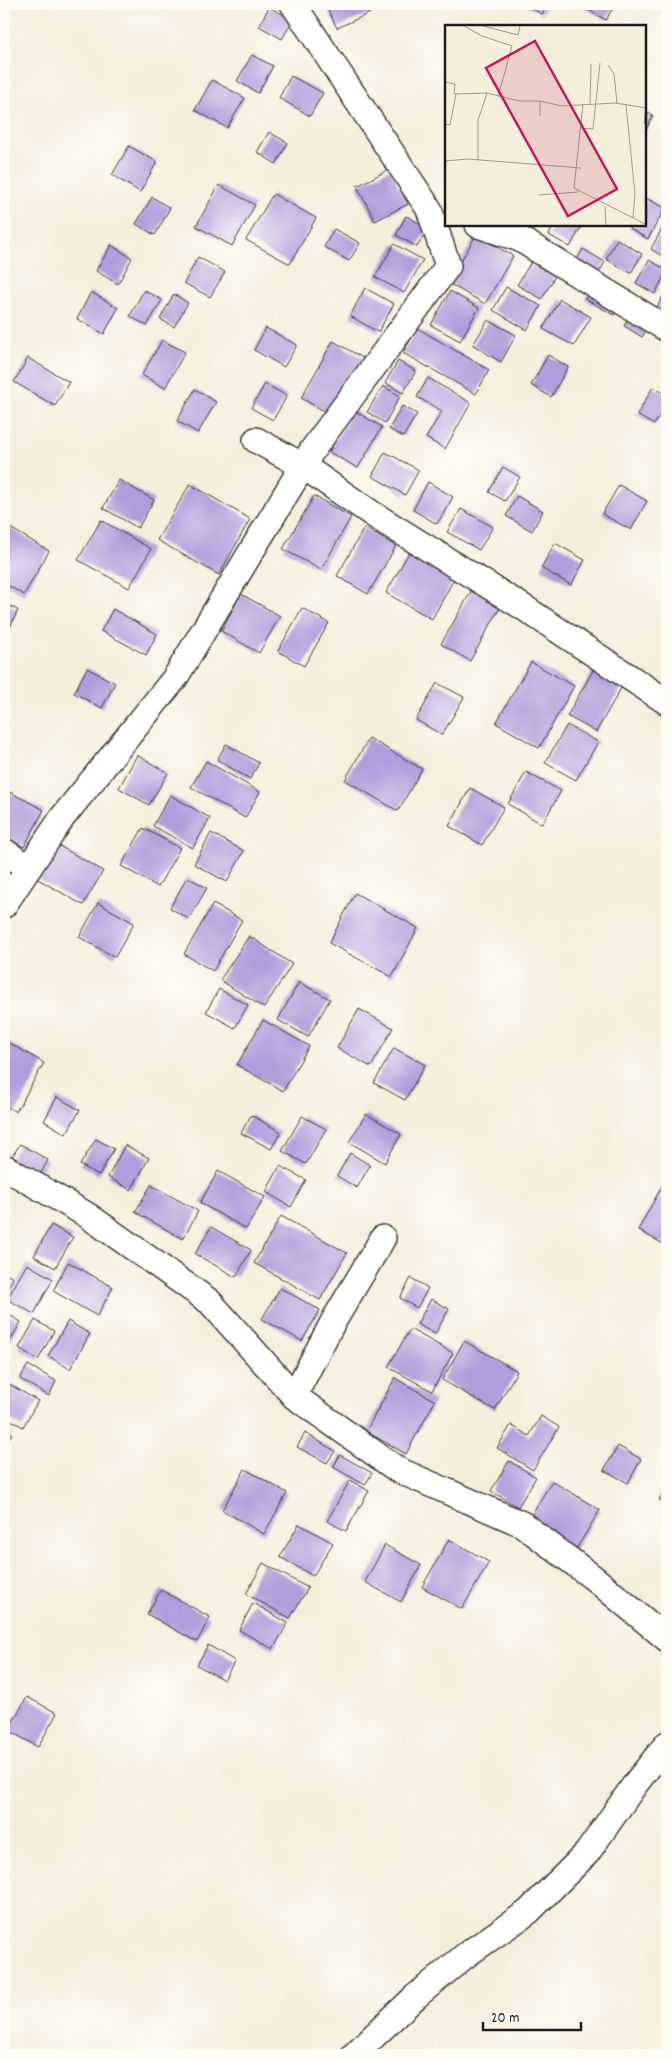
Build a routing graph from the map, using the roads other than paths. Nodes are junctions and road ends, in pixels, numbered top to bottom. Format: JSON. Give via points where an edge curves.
{"nodes":[{"id":1,"x":293,"y":4,"type":"edge"},
{"id":2,"x":438,"y":212,"type":"edge"},
{"id":3,"x":481,"y":226,"type":"edge"},
{"id":4,"x":667,"y":329,"type":"edge"},
{"id":5,"x":256,"y":440,"type":"dead end"},
{"id":6,"x":303,"y":466,"type":"junction"},
{"id":7,"x":667,"y":702,"type":"edge"},
{"id":8,"x":4,"y":852,"type":"edge"},
{"id":9,"x":28,"y":868,"type":"junction"},
{"id":10,"x":4,"y":905,"type":"edge"},
{"id":11,"x":4,"y":1167,"type":"edge"},
{"id":12,"x":383,"y":1238,"type":"dead end"},
{"id":13,"x":294,"y":1396,"type":"junction"},
{"id":14,"x":667,"y":1639,"type":"edge"},
{"id":15,"x":667,"y":1744,"type":"edge"},
{"id":16,"x":354,"y":2055,"type":"edge"}],
"edges":[{"from":1,"to":2,"type":"street"},
{"from":2,"to":6,"type":"street","via":[[448,266],[312,449]]},
{"from":3,"to":4,"type":"street","via":[[520,239]]},
{"from":5,"to":6,"type":"street"},
{"from":6,"to":7,"type":"street"},
{"from":6,"to":9,"type":"street","via":[[175,678],[62,818]]},
{"from":8,"to":9,"type":"street"},
{"from":9,"to":10,"type":"street"},
{"from":11,"to":13,"type":"street","via":[[87,1215],[210,1302]]},
{"from":12,"to":13,"type":"street"},
{"from":13,"to":14,"type":"street","via":[[398,1470],[522,1524]]},
{"from":15,"to":16,"type":"street","via":[[586,1853],[528,1912],[466,1955]]}]}
